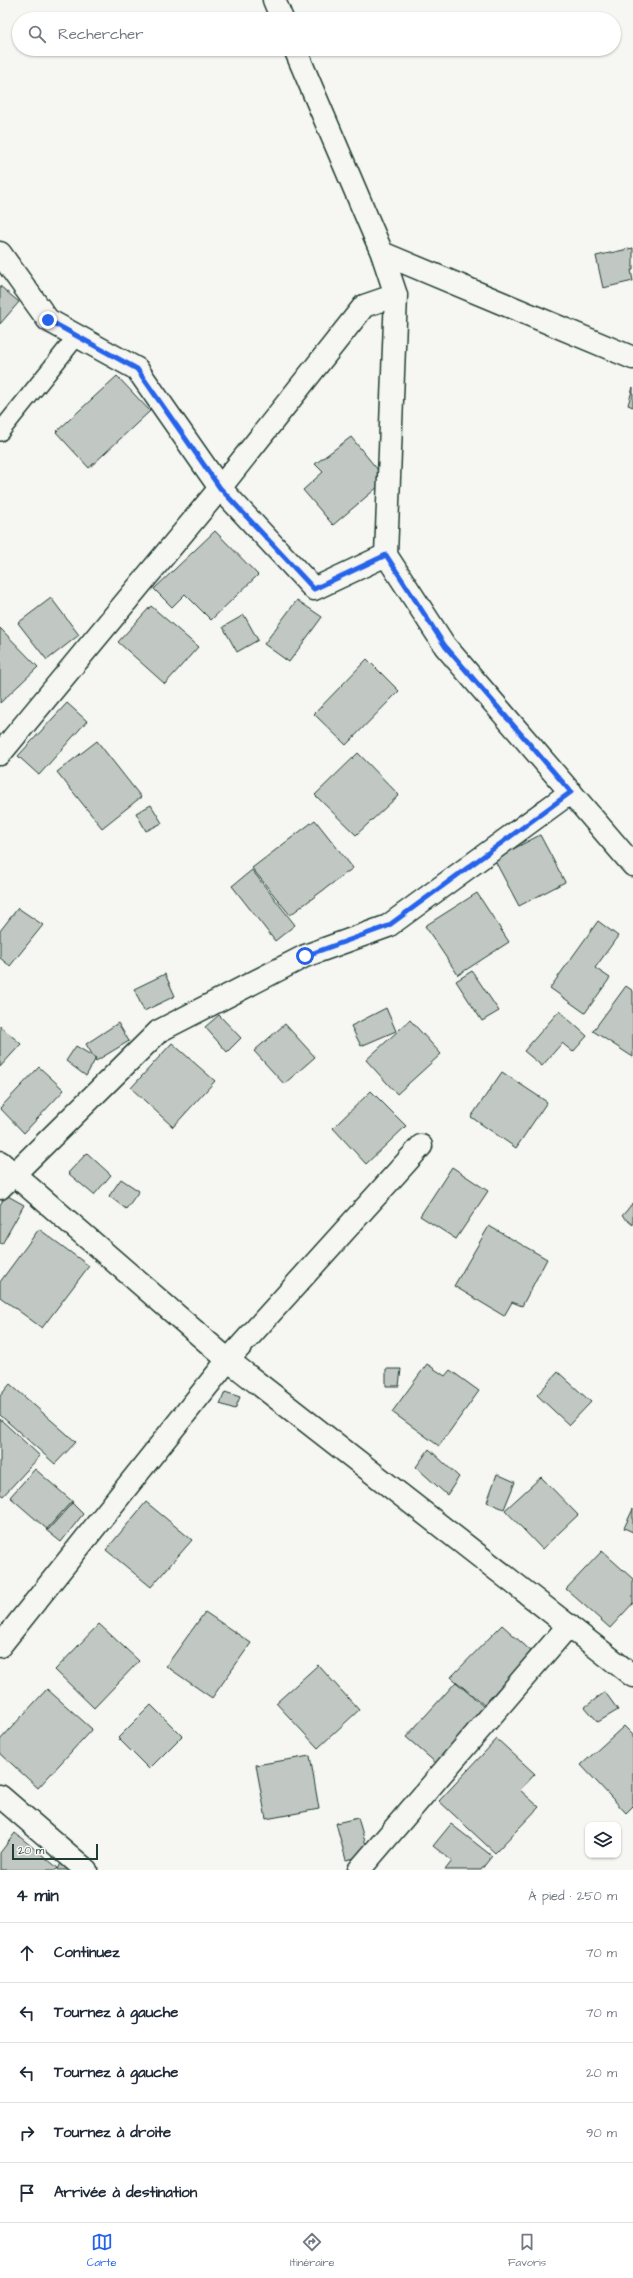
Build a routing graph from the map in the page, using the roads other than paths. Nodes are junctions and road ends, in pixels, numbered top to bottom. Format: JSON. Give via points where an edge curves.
{"nodes":[{"id":1,"x":274,"y":0,"type":"edge"},
{"id":2,"x":279,"y":12,"type":"edge"},
{"id":3,"x":298,"y":56,"type":"edge"},
{"id":4,"x":0,"y":253,"type":"edge"},
{"id":5,"x":382,"y":253,"type":"junction"},
{"id":6,"x":396,"y":295,"type":"junction"},
{"id":7,"x":77,"y":336,"type":"junction"},
{"id":8,"x":633,"y":358,"type":"edge"},
{"id":9,"x":0,"y":432,"type":"edge"},
{"id":10,"x":220,"y":488,"type":"junction"},
{"id":11,"x":386,"y":555,"type":"junction"},
{"id":12,"x":0,"y":754,"type":"edge"},
{"id":13,"x":571,"y":792,"type":"junction"},
{"id":14,"x":633,"y":865,"type":"edge"},
{"id":15,"x":421,"y":1146,"type":"dead end"},
{"id":16,"x":4,"y":1175,"type":"edge"},
{"id":17,"x":228,"y":1360,"type":"junction"},
{"id":18,"x":569,"y":1624,"type":"junction"},
{"id":19,"x":0,"y":1646,"type":"edge"},
{"id":20,"x":633,"y":1676,"type":"edge"},
{"id":21,"x":0,"y":1796,"type":"edge"},
{"id":22,"x":86,"y":1870,"type":"edge"},
{"id":23,"x":359,"y":1870,"type":"edge"}],
"edges":[{"from":1,"to":2,"type":"street"},
{"from":3,"to":5,"type":"street"},
{"from":4,"to":7,"type":"street","via":[[48,320]]},
{"from":5,"to":6,"type":"street"},
{"from":5,"to":8,"type":"street"},
{"from":6,"to":10,"type":"street","via":[[364,306]]},
{"from":6,"to":11,"type":"street"},
{"from":7,"to":9,"type":"lane"},
{"from":7,"to":10,"type":"street","via":[[137,369]]},
{"from":10,"to":11,"type":"street","via":[[314,589]]},
{"from":10,"to":12,"type":"street"},
{"from":11,"to":13,"type":"street","via":[[445,646]]},
{"from":13,"to":14,"type":"street"},
{"from":13,"to":16,"type":"street","via":[[388,926],[305,956],[159,1031]]},
{"from":15,"to":17,"type":"street"},
{"from":16,"to":17,"type":"street"},
{"from":17,"to":18,"type":"street"},
{"from":17,"to":19,"type":"street"},
{"from":18,"to":20,"type":"street"},
{"from":18,"to":23,"type":"street"},
{"from":21,"to":22,"type":"street"}]}
